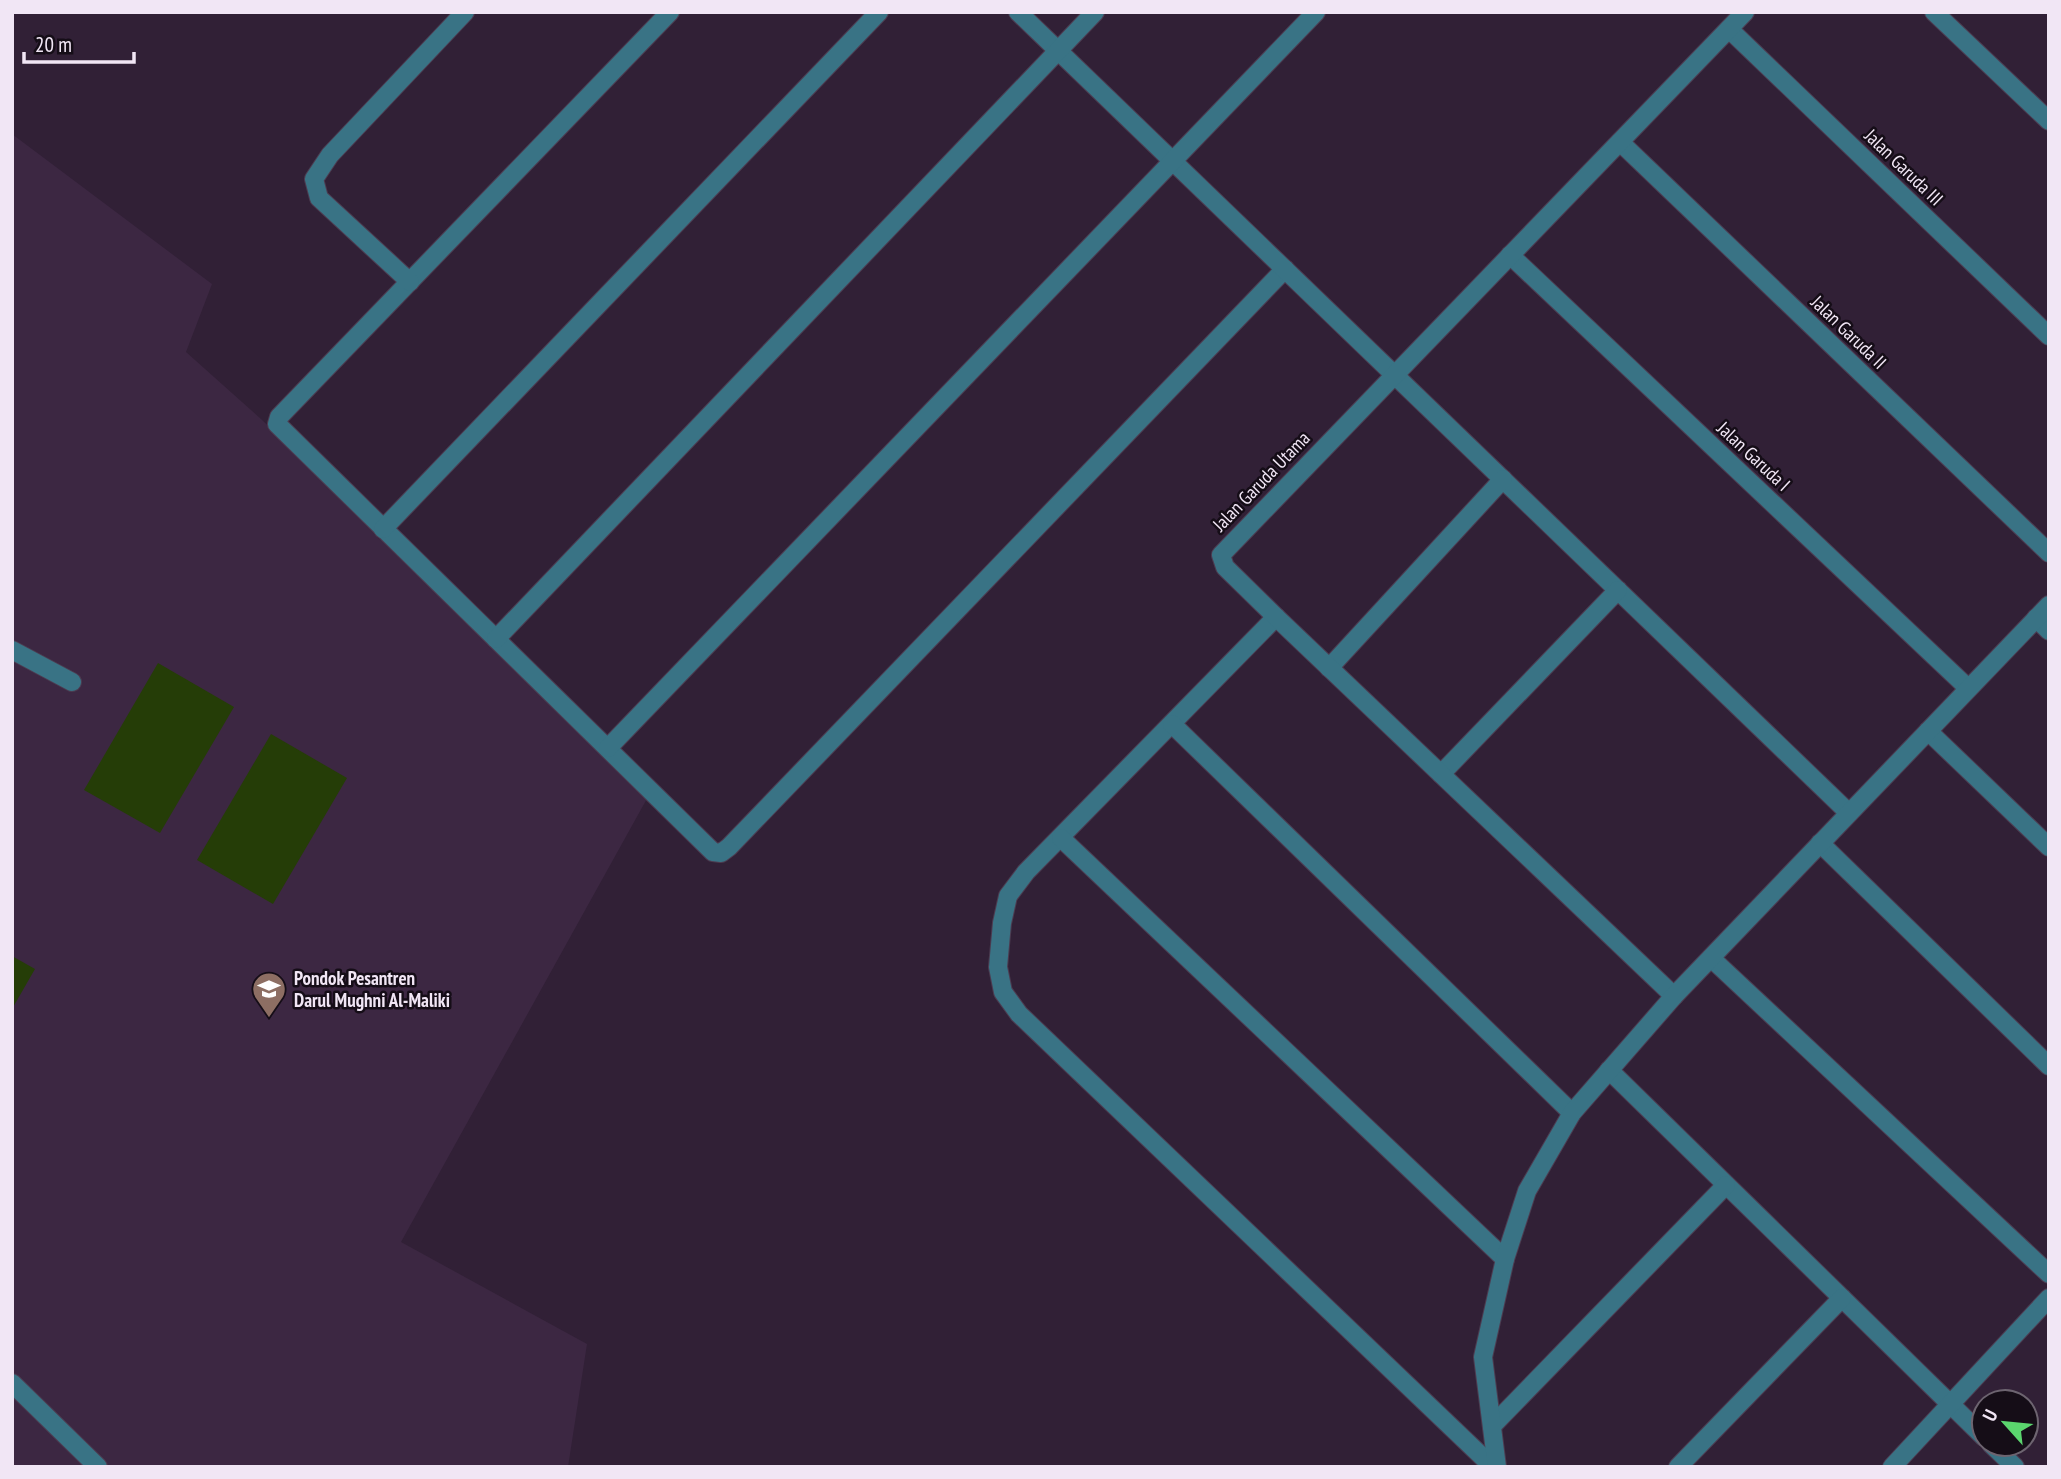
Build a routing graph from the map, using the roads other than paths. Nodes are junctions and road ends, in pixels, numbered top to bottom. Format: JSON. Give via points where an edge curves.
{"nodes":[{"id":1,"x":465,"y":12,"type":"edge"},
{"id":2,"x":670,"y":12,"type":"edge"},
{"id":3,"x":879,"y":12,"type":"edge"},
{"id":4,"x":1018,"y":12,"type":"edge"},
{"id":5,"x":1095,"y":12,"type":"edge"},
{"id":6,"x":1316,"y":12,"type":"edge"},
{"id":7,"x":1745,"y":12,"type":"edge"},
{"id":8,"x":1934,"y":12,"type":"edge"},
{"id":9,"x":1729,"y":29,"type":"junction"},
{"id":10,"x":1058,"y":51,"type":"junction"},
{"id":11,"x":2049,"y":121,"type":"edge"},
{"id":12,"x":1620,"y":142,"type":"junction"},
{"id":13,"x":1172,"y":161,"type":"junction"},
{"id":14,"x":1510,"y":255,"type":"junction"},
{"id":15,"x":1285,"y":269,"type":"junction"},
{"id":16,"x":410,"y":282,"type":"junction"},
{"id":17,"x":2049,"y":336,"type":"edge"},
{"id":18,"x":1394,"y":375,"type":"junction"},
{"id":19,"x":1503,"y":480,"type":"junction"},
{"id":20,"x":383,"y":529,"type":"junction"},
{"id":21,"x":2049,"y":553,"type":"edge"},
{"id":22,"x":1618,"y":590,"type":"junction"},
{"id":23,"x":2049,"y":605,"type":"edge"},
{"id":24,"x":1276,"y":617,"type":"junction"},
{"id":25,"x":2042,"y":625,"type":"edge"},
{"id":26,"x":496,"y":639,"type":"junction"},
{"id":27,"x":12,"y":650,"type":"edge"},
{"id":28,"x":1329,"y":668,"type":"junction"},
{"id":29,"x":72,"y":682,"type":"dead end"},
{"id":30,"x":1968,"y":688,"type":"junction"},
{"id":31,"x":1172,"y":724,"type":"junction"},
{"id":32,"x":1928,"y":731,"type":"junction"},
{"id":33,"x":608,"y":748,"type":"junction"},
{"id":34,"x":1441,"y":774,"type":"junction"},
{"id":35,"x":1849,"y":813,"type":"junction"},
{"id":36,"x":1060,"y":838,"type":"junction"},
{"id":37,"x":1820,"y":843,"type":"junction"},
{"id":38,"x":2049,"y":846,"type":"edge"},
{"id":39,"x":1711,"y":958,"type":"junction"},
{"id":40,"x":1674,"y":996,"type":"junction"},
{"id":41,"x":2049,"y":1066,"type":"edge"},
{"id":42,"x":1609,"y":1070,"type":"junction"},
{"id":43,"x":1572,"y":1113,"type":"junction"},
{"id":44,"x":1726,"y":1185,"type":"junction"},
{"id":45,"x":1505,"y":1259,"type":"junction"},
{"id":46,"x":2049,"y":1275,"type":"edge"},
{"id":47,"x":1842,"y":1298,"type":"junction"},
{"id":48,"x":2049,"y":1298,"type":"edge"},
{"id":49,"x":12,"y":1383,"type":"edge"},
{"id":50,"x":1951,"y":1406,"type":"junction"},
{"id":51,"x":1970,"y":1424,"type":"edge"},
{"id":52,"x":1492,"y":1426,"type":"junction"},
{"id":53,"x":98,"y":1467,"type":"edge"},
{"id":54,"x":1495,"y":1467,"type":"edge"},
{"id":55,"x":1678,"y":1467,"type":"edge"},
{"id":56,"x":1892,"y":1467,"type":"edge"}],
"edges":[{"from":1,"to":16,"type":"street","via":[[330,155],[314,179],[319,198]]},
{"from":2,"to":16,"type":"street"},
{"from":3,"to":20,"type":"street"},
{"from":4,"to":10,"type":"street"},
{"from":5,"to":10,"type":"street"},
{"from":6,"to":13,"type":"street"},
{"from":7,"to":9,"type":"street","name":"Jalan Garuda Utama"},
{"from":8,"to":11,"type":"street"},
{"from":9,"to":12,"type":"street","name":"Jalan Garuda Utama"},
{"from":9,"to":17,"type":"street","name":"Jalan Garuda III"},
{"from":10,"to":13,"type":"street"},
{"from":10,"to":26,"type":"street"},
{"from":12,"to":14,"type":"street","name":"Jalan Garuda Utama"},
{"from":12,"to":21,"type":"street","name":"Jalan Garuda II"},
{"from":13,"to":15,"type":"street"},
{"from":13,"to":33,"type":"street"},
{"from":14,"to":18,"type":"street","name":"Jalan Garuda Utama"},
{"from":14,"to":30,"type":"street","name":"Jalan Garuda I"},
{"from":15,"to":18,"type":"street"},
{"from":15,"to":33,"type":"street","via":[[729,848],[721,853],[705,847]]},
{"from":16,"to":20,"type":"street","via":[[277,420],[281,431]]},
{"from":18,"to":19,"type":"street"},
{"from":18,"to":24,"type":"street","name":"Jalan Garuda Utama","via":[[1221,555],[1225,567]]},
{"from":19,"to":22,"type":"street"},
{"from":19,"to":28,"type":"street"},
{"from":20,"to":26,"type":"street"},
{"from":22,"to":34,"type":"street"},
{"from":22,"to":35,"type":"street"},
{"from":23,"to":25,"type":"street"},
{"from":24,"to":28,"type":"street","name":"Jalan Garuda Utama"},
{"from":24,"to":31,"type":"street"},
{"from":25,"to":30,"type":"street"},
{"from":26,"to":33,"type":"street"},
{"from":27,"to":29,"type":"street"},
{"from":28,"to":34,"type":"street","name":"Jalan Garuda Utama"},
{"from":30,"to":32,"type":"street"},
{"from":31,"to":36,"type":"street"},
{"from":31,"to":43,"type":"street"},
{"from":32,"to":35,"type":"street"},
{"from":32,"to":38,"type":"street"},
{"from":34,"to":40,"type":"street","name":"Jalan Garuda Utama"},
{"from":35,"to":37,"type":"street"},
{"from":36,"to":45,"type":"street"},
{"from":36,"to":54,"type":"street","via":[[1008,896],[998,967],[1003,992],[1019,1014]]},
{"from":37,"to":39,"type":"street"},
{"from":37,"to":41,"type":"street"},
{"from":39,"to":40,"type":"street"},
{"from":39,"to":46,"type":"street"},
{"from":40,"to":42,"type":"street"},
{"from":42,"to":43,"type":"street"},
{"from":42,"to":44,"type":"street"},
{"from":43,"to":45,"type":"street","via":[[1527,1191]]},
{"from":44,"to":47,"type":"street"},
{"from":44,"to":52,"type":"street"},
{"from":45,"to":52,"type":"street","via":[[1483,1357]]},
{"from":47,"to":50,"type":"street"},
{"from":47,"to":55,"type":"street"},
{"from":48,"to":50,"type":"street"},
{"from":49,"to":53,"type":"street"},
{"from":50,"to":51,"type":"street"},
{"from":50,"to":56,"type":"street"},
{"from":52,"to":54,"type":"street"}]}
